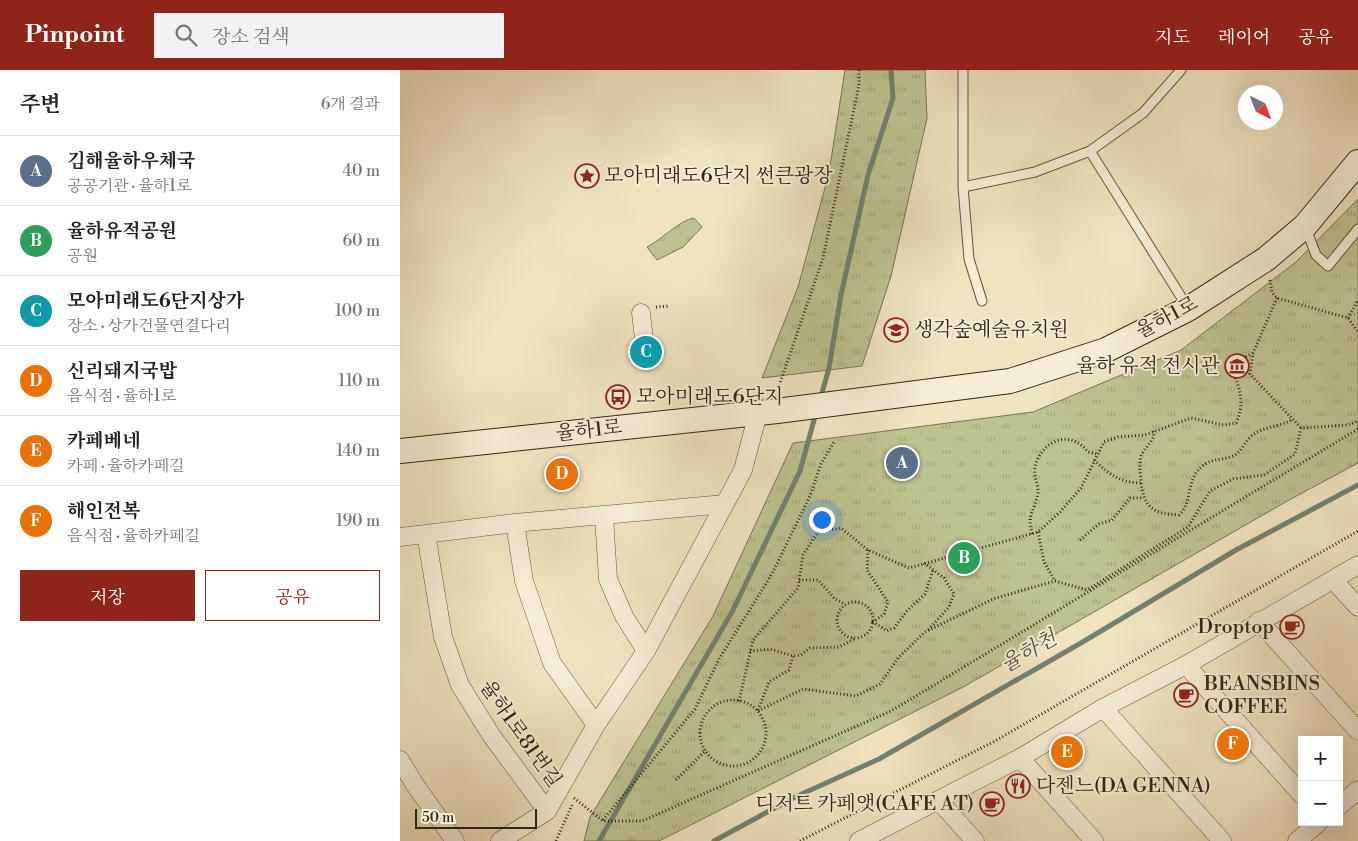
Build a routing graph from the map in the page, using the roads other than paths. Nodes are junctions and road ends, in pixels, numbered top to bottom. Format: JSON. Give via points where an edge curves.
{"nodes":[{"id":1,"x":963,"y":70,"type":"edge"},
{"id":2,"x":1181,"y":70,"type":"edge"},
{"id":3,"x":1090,"y":151,"type":"junction"},
{"id":4,"x":1358,"y":162,"type":"edge"},
{"id":5,"x":963,"y":188,"type":"junction"},
{"id":6,"x":1305,"y":226,"type":"junction"},
{"id":7,"x":1358,"y":229,"type":"edge"},
{"id":8,"x":982,"y":301,"type":"dead end"},
{"id":9,"x":1188,"y":308,"type":"junction"},
{"id":10,"x":647,"y":310,"type":"road end"},
{"id":11,"x":644,"y":339,"type":"dead end"},
{"id":12,"x":768,"y":412,"type":"junction"},
{"id":13,"x":400,"y":451,"type":"edge"},
{"id":14,"x":725,"y":504,"type":"junction"},
{"id":15,"x":604,"y":517,"type":"junction"},
{"id":16,"x":515,"y":523,"type":"junction"},
{"id":17,"x":426,"y":534,"type":"junction"},
{"id":18,"x":400,"y":537,"type":"edge"},
{"id":19,"x":1358,"y":565,"type":"edge"},
{"id":20,"x":1334,"y":581,"type":"junction"},
{"id":21,"x":1358,"y":607,"type":"edge"},
{"id":22,"x":1259,"y":621,"type":"junction"},
{"id":23,"x":646,"y":651,"type":"junction"},
{"id":24,"x":1186,"y":665,"type":"junction"},
{"id":25,"x":1103,"y":708,"type":"junction"},
{"id":26,"x":596,"y":725,"type":"junction"},
{"id":27,"x":1358,"y":731,"type":"edge"},
{"id":28,"x":1020,"y":758,"type":"junction"},
{"id":29,"x":400,"y":760,"type":"edge"},
{"id":30,"x":1358,"y":790,"type":"edge"},
{"id":31,"x":1298,"y":791,"type":"edge"},
{"id":32,"x":939,"y":801,"type":"junction"},
{"id":33,"x":1343,"y":803,"type":"edge"},
{"id":34,"x":548,"y":811,"type":"junction"},
{"id":35,"x":1314,"y":826,"type":"edge"},
{"id":36,"x":456,"y":841,"type":"edge"},
{"id":37,"x":500,"y":841,"type":"edge"},
{"id":38,"x":859,"y":841,"type":"edge"},
{"id":39,"x":975,"y":841,"type":"edge"},
{"id":40,"x":1094,"y":841,"type":"edge"},
{"id":41,"x":1222,"y":841,"type":"edge"},
{"id":42,"x":1297,"y":841,"type":"edge"}],
"edges":[{"from":1,"to":5,"type":"lane"},
{"from":2,"to":3,"type":"lane","via":[[1143,113]]},
{"from":3,"to":5,"type":"lane","via":[[1035,172]]},
{"from":3,"to":9,"type":"lane"},
{"from":4,"to":6,"type":"street","name":"율하1로"},
{"from":5,"to":8,"type":"lane","via":[[970,259]]},
{"from":6,"to":7,"type":"lane","via":[[1316,255],[1328,266]]},
{"from":6,"to":9,"type":"street","name":"율하1로","via":[[1266,259]]},
{"from":9,"to":12,"type":"street","name":"율하1로","via":[[1106,350],[1010,381]]},
{"from":10,"to":11,"type":"street"},
{"from":12,"to":13,"type":"street","name":"율하1로"},
{"from":12,"to":14,"type":"street","name":"율하1로81번길"},
{"from":14,"to":15,"type":"street"},
{"from":14,"to":23,"type":"street","name":"율하1로81번길"},
{"from":15,"to":16,"type":"street"},
{"from":15,"to":23,"type":"street","via":[[608,579],[624,616]]},
{"from":16,"to":17,"type":"street"},
{"from":16,"to":26,"type":"street","via":[[524,581],[552,663]]},
{"from":17,"to":18,"type":"street"},
{"from":17,"to":34,"type":"street","name":"율하1로81번길","via":[[443,637],[460,685],[491,735]]},
{"from":19,"to":20,"type":"street"},
{"from":20,"to":21,"type":"street"},
{"from":20,"to":22,"type":"street"},
{"from":22,"to":24,"type":"street"},
{"from":22,"to":27,"type":"street"},
{"from":23,"to":26,"type":"street","name":"율하1로81번길"},
{"from":24,"to":25,"type":"street"},
{"from":24,"to":31,"type":"street"},
{"from":25,"to":28,"type":"street"},
{"from":25,"to":41,"type":"street"},
{"from":26,"to":34,"type":"street","name":"율하1로81번길"},
{"from":28,"to":32,"type":"street"},
{"from":28,"to":40,"type":"street"},
{"from":29,"to":36,"type":"street"},
{"from":30,"to":33,"type":"street"},
{"from":32,"to":38,"type":"street"},
{"from":32,"to":39,"type":"street"},
{"from":34,"to":37,"type":"street","name":"율하1로81번길"},
{"from":35,"to":42,"type":"street"}]}
